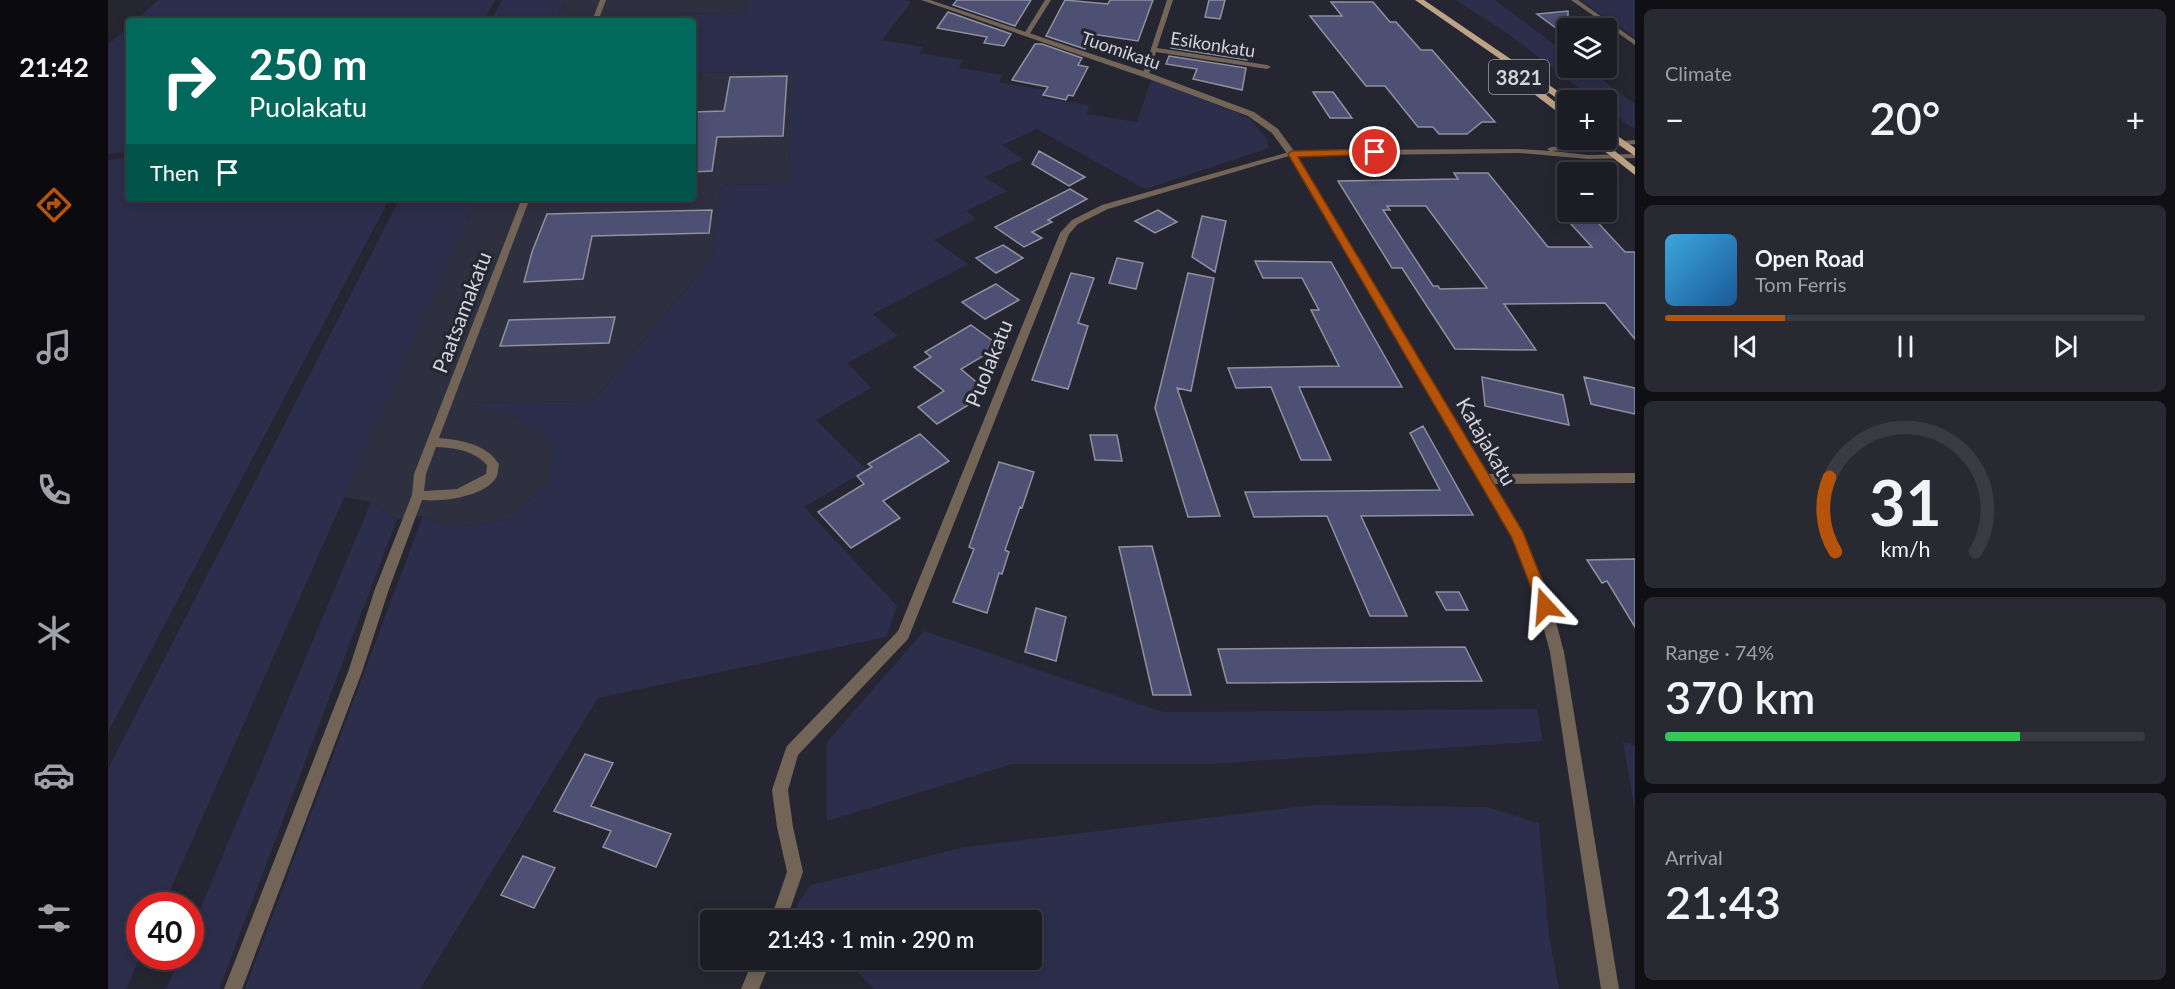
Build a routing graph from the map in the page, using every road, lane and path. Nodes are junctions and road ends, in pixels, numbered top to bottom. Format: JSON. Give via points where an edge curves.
{"nodes":[{"id":1,"x":603,"y":0,"type":"edge"},
{"id":2,"x":924,"y":0,"type":"edge"},
{"id":3,"x":1048,"y":0,"type":"edge"},
{"id":4,"x":1170,"y":0,"type":"edge"},
{"id":5,"x":1419,"y":0,"type":"edge"},
{"id":6,"x":1574,"y":0,"type":"edge"},
{"id":7,"x":596,"y":18,"type":"edge"},
{"id":8,"x":1027,"y":34,"type":"junction"},
{"id":9,"x":1470,"y":37,"type":"junction"},
{"id":10,"x":1635,"y":43,"type":"edge"},
{"id":11,"x":1154,"y":50,"type":"junction"},
{"id":12,"x":1268,"y":68,"type":"dead end"},
{"id":13,"x":1145,"y":74,"type":"junction"},
{"id":14,"x":1557,"y":96,"type":"edge"},
{"id":15,"x":1557,"y":108,"type":"edge"},
{"id":16,"x":1617,"y":139,"type":"edge"},
{"id":17,"x":1635,"y":142,"type":"edge"},
{"id":18,"x":1617,"y":143,"type":"edge"},
{"id":19,"x":1622,"y":143,"type":"junction"},
{"id":20,"x":1557,"y":147,"type":"edge"},
{"id":21,"x":1608,"y":150,"type":"edge"},
{"id":22,"x":1520,"y":151,"type":"junction"},
{"id":23,"x":1292,"y":154,"type":"junction"},
{"id":24,"x":1635,"y":154,"type":"edge"},
{"id":25,"x":1616,"y":157,"type":"junction"},
{"id":26,"x":1635,"y":172,"type":"edge"},
{"id":27,"x":525,"y":201,"type":"edge"},
{"id":28,"x":433,"y":442,"type":"junction"},
{"id":29,"x":1635,"y":478,"type":"edge"},
{"id":30,"x":1486,"y":479,"type":"junction"},
{"id":31,"x":418,"y":495,"type":"junction"},
{"id":32,"x":782,"y":910,"type":"edge"},
{"id":33,"x":758,"y":970,"type":"edge"},
{"id":34,"x":233,"y":989,"type":"edge"},
{"id":35,"x":750,"y":989,"type":"edge"},
{"id":36,"x":1610,"y":989,"type":"edge"}],
"edges":[{"from":1,"to":7,"type":"street"},
{"from":2,"to":8,"type":"street","name":"Tuomikatu"},
{"from":3,"to":8,"type":"street"},
{"from":4,"to":11,"type":"street"},
{"from":5,"to":9,"type":"main road","number":"3821"},
{"from":6,"to":10,"type":"street"},
{"from":8,"to":13,"type":"street","name":"Tuomikatu"},
{"from":9,"to":14,"type":"main road","number":"3821"},
{"from":9,"to":15,"type":"main road","number":"3821"},
{"from":11,"to":12,"type":"street","name":"Esikonkatu"},
{"from":11,"to":13,"type":"street"},
{"from":13,"to":23,"type":"street","name":"Tuomikatu","via":[[1251,114],[1275,131]]},
{"from":16,"to":19,"type":"main road"},
{"from":17,"to":19,"type":"street","name":"Puolakatu"},
{"from":18,"to":19,"type":"street","name":"Puolakatu"},
{"from":19,"to":24,"type":"main road"},
{"from":20,"to":22,"type":"street","name":"Puolakatu"},
{"from":21,"to":25,"type":"main road"},
{"from":22,"to":23,"type":"street","name":"Puolakatu"},
{"from":22,"to":25,"type":"street","name":"Puolakatu"},
{"from":23,"to":30,"type":"street","name":"Katajakatu"},
{"from":23,"to":32,"type":"street","name":"Puolakatu","via":[[1105,207],[1075,222],[1065,233],[903,635],[792,751],[780,790],[795,872]]},
{"from":24,"to":25,"type":"street","name":"Puolakatu"},
{"from":25,"to":26,"type":"main road"},
{"from":27,"to":28,"type":"street","name":"Paatsamakatu"},
{"from":28,"to":31,"type":"street","name":"Paatsamakatu","via":[[420,474]]},
{"from":28,"to":31,"type":"street","via":[[476,450],[487,456],[493,464],[491,476],[464,493]]},
{"from":29,"to":30,"type":"street"},
{"from":30,"to":36,"type":"street","name":"Katajakatu","via":[[1518,536],[1541,592],[1557,652]]},
{"from":31,"to":34,"type":"street","name":"Paatsamakatu","via":[[355,672]]},
{"from":33,"to":35,"type":"street"}]}
